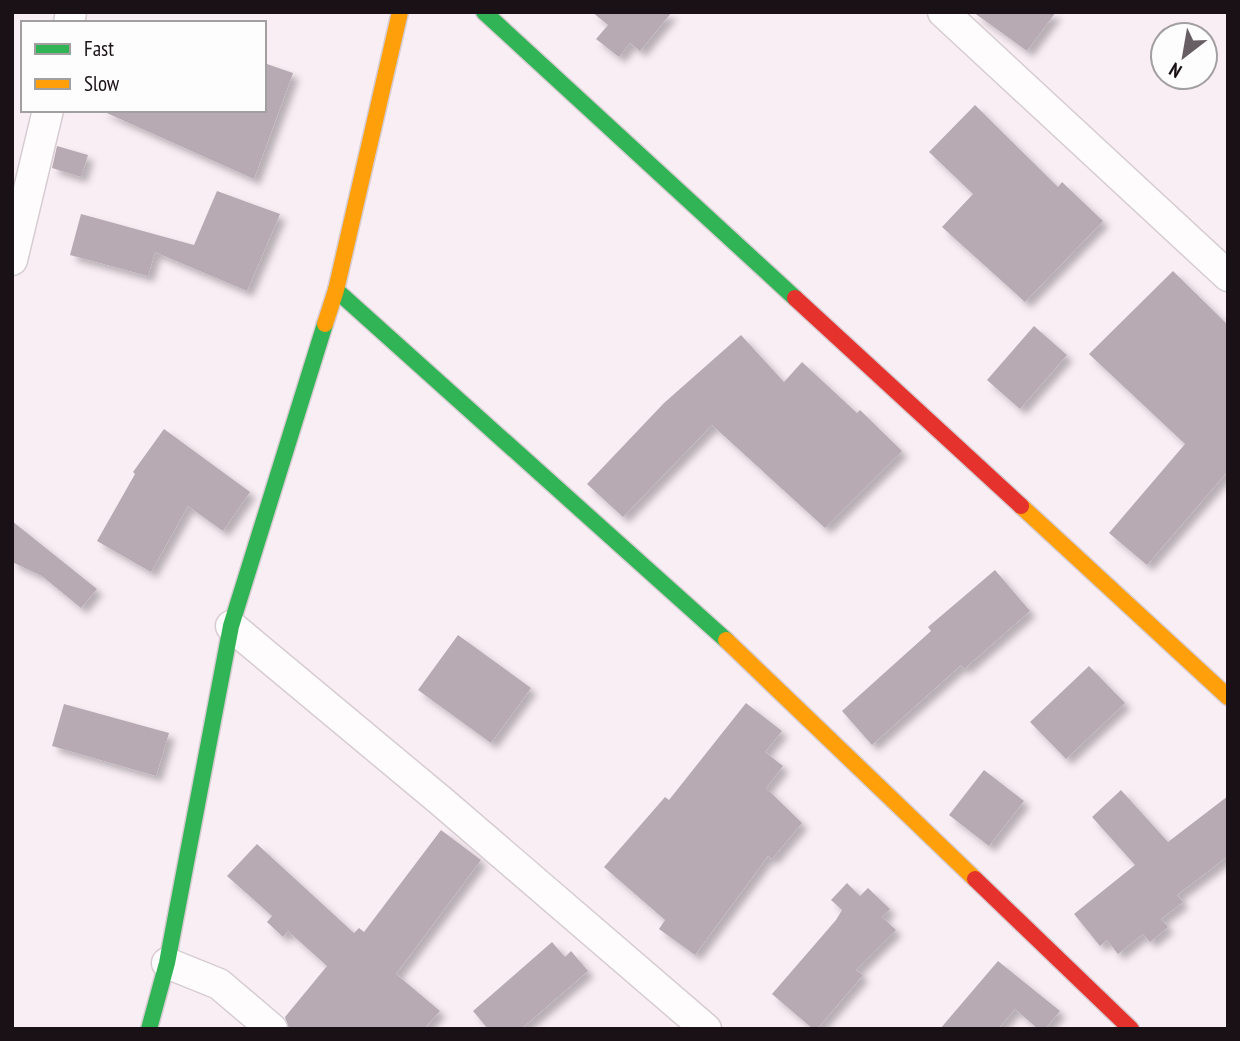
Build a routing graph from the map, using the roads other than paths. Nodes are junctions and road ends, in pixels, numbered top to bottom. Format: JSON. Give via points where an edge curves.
{"nodes":[{"id":1,"x":400,"y":12,"type":"edge"},
{"id":2,"x":484,"y":12,"type":"edge"},
{"id":3,"x":943,"y":12,"type":"edge"},
{"id":4,"x":48,"y":112,"type":"edge"},
{"id":5,"x":12,"y":260,"type":"edge"},
{"id":6,"x":1228,"y":276,"type":"edge"},
{"id":7,"x":336,"y":290,"type":"junction"},
{"id":8,"x":230,"y":626,"type":"junction"},
{"id":9,"x":1228,"y":697,"type":"edge"},
{"id":10,"x":167,"y":963,"type":"junction"},
{"id":11,"x":149,"y":1029,"type":"edge"},
{"id":12,"x":272,"y":1029,"type":"edge"},
{"id":13,"x":706,"y":1029,"type":"edge"},
{"id":14,"x":1131,"y":1029,"type":"edge"}],
"edges":[{"from":1,"to":7,"type":"street"},
{"from":2,"to":9,"type":"street"},
{"from":3,"to":6,"type":"street"},
{"from":4,"to":5,"type":"street"},
{"from":7,"to":8,"type":"street"},
{"from":7,"to":14,"type":"street","via":[[697,612]]},
{"from":8,"to":10,"type":"street"},
{"from":8,"to":13,"type":"street"},
{"from":10,"to":11,"type":"street"},
{"from":10,"to":12,"type":"street","via":[[219,984]]}]}
